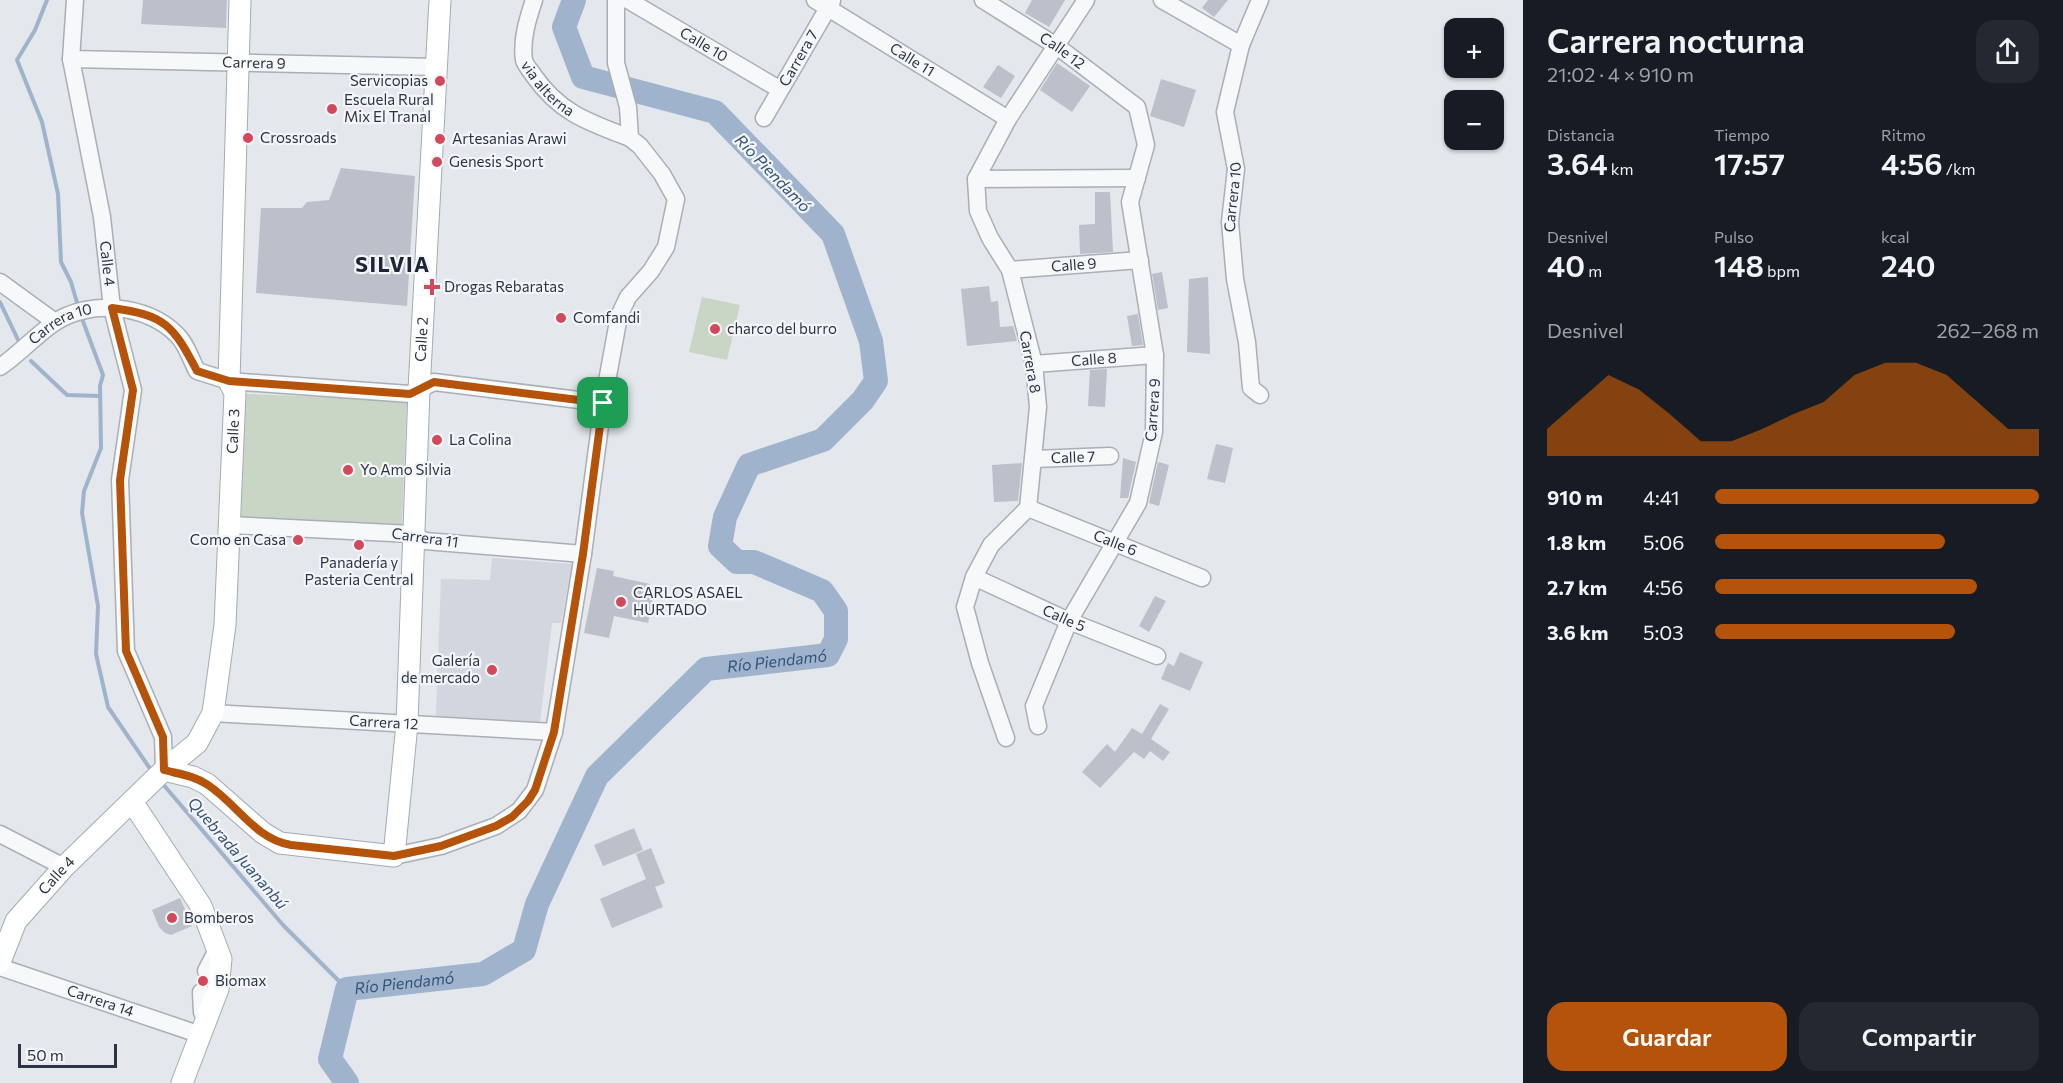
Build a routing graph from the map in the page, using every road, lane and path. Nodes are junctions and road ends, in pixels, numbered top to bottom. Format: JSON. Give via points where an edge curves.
{"nodes":[{"id":1,"x":75,"y":0,"type":"edge"},
{"id":2,"x":240,"y":0,"type":"edge"},
{"id":3,"x":440,"y":0,"type":"edge"},
{"id":4,"x":534,"y":0,"type":"edge"},
{"id":5,"x":616,"y":0,"type":"edge"},
{"id":6,"x":628,"y":0,"type":"edge"},
{"id":7,"x":983,"y":0,"type":"edge"},
{"id":8,"x":1086,"y":0,"type":"edge"},
{"id":9,"x":1162,"y":0,"type":"edge"},
{"id":10,"x":1260,"y":0,"type":"edge"},
{"id":11,"x":825,"y":3,"type":"edge"},
{"id":12,"x":1241,"y":45,"type":"junction"},
{"id":13,"x":1058,"y":47,"type":"junction"},
{"id":14,"x":71,"y":59,"type":"junction"},
{"id":15,"x":238,"y":65,"type":"junction"},
{"id":16,"x":437,"y":67,"type":"junction"},
{"id":17,"x":779,"y":90,"type":"junction"},
{"id":18,"x":1137,"y":107,"type":"joint"},
{"id":19,"x":764,"y":118,"type":"dead end"},
{"id":20,"x":1008,"y":119,"type":"junction"},
{"id":21,"x":630,"y":138,"type":"junction"},
{"id":22,"x":1137,"y":178,"type":"junction"},
{"id":23,"x":976,"y":179,"type":"junction"},
{"id":24,"x":1140,"y":260,"type":"junction"},
{"id":25,"x":1010,"y":270,"type":"junction"},
{"id":26,"x":0,"y":282,"type":"edge"},
{"id":27,"x":112,"y":308,"type":"junction"},
{"id":28,"x":63,"y":319,"type":"junction"},
{"id":29,"x":1155,"y":355,"type":"junction"},
{"id":30,"x":1034,"y":364,"type":"junction"},
{"id":31,"x":0,"y":367,"type":"edge"},
{"id":32,"x":229,"y":381,"type":"junction"},
{"id":33,"x":419,"y":390,"type":"junction"},
{"id":34,"x":1260,"y":395,"type":"dead end"},
{"id":35,"x":603,"y":403,"type":"junction"},
{"id":36,"x":1110,"y":456,"type":"dead end"},
{"id":37,"x":1035,"y":459,"type":"junction"},
{"id":38,"x":1028,"y":508,"type":"junction"},
{"id":39,"x":230,"y":525,"type":"junction"},
{"id":40,"x":412,"y":534,"type":"junction"},
{"id":41,"x":1114,"y":542,"type":"junction"},
{"id":42,"x":583,"y":554,"type":"junction"},
{"id":43,"x":974,"y":577,"type":"junction"},
{"id":44,"x":1202,"y":578,"type":"dead end"},
{"id":45,"x":1069,"y":621,"type":"junction"},
{"id":46,"x":1157,"y":656,"type":"dead end"},
{"id":47,"x":213,"y":713,"type":"junction"},
{"id":48,"x":407,"y":724,"type":"junction"},
{"id":49,"x":1038,"y":726,"type":"dead end"},
{"id":50,"x":554,"y":732,"type":"junction"},
{"id":51,"x":1006,"y":738,"type":"dead end"},
{"id":52,"x":162,"y":772,"type":"junction"},
{"id":53,"x":135,"y":800,"type":"junction"},
{"id":54,"x":0,"y":834,"type":"edge"},
{"id":55,"x":394,"y":856,"type":"junction"},
{"id":56,"x":64,"y":867,"type":"junction"},
{"id":57,"x":218,"y":948,"type":"junction"},
{"id":58,"x":0,"y":962,"type":"edge"},
{"id":59,"x":0,"y":967,"type":"edge"},
{"id":60,"x":206,"y":971,"type":"dead end"},
{"id":61,"x":201,"y":992,"type":"dead end"},
{"id":62,"x":203,"y":1028,"type":"junction"},
{"id":63,"x":182,"y":1083,"type":"edge"}],
"edges":[{"from":1,"to":14,"type":"street","name":"Calle 4"},
{"from":2,"to":15,"type":"main road","name":"Calle 3"},
{"from":3,"to":16,"type":"main road","name":"Calle 2"},
{"from":4,"to":21,"type":"street","name":"via alterna","via":[[526,25],[524,62],[548,94],[566,110]]},
{"from":5,"to":21,"type":"street","via":[[616,63],[628,107]]},
{"from":6,"to":17,"type":"street","name":"Calle 10"},
{"from":7,"to":13,"type":"street","name":"Calle 12"},
{"from":8,"to":13,"type":"street"},
{"from":9,"to":12,"type":"street"},
{"from":10,"to":12,"type":"street","name":"Carrera 10"},
{"from":11,"to":17,"type":"street","name":"Carrera 7"},
{"from":11,"to":20,"type":"street","name":"Calle 11"},
{"from":12,"to":34,"type":"street","name":"Carrera 10","via":[[1224,112],[1236,169],[1230,222],[1235,279],[1251,388]]},
{"from":13,"to":18,"type":"street","name":"Calle 12"},
{"from":13,"to":20,"type":"street"},
{"from":14,"to":15,"type":"street","name":"Carrera 9"},
{"from":14,"to":27,"type":"street","name":"Calle 4","via":[[102,218]]},
{"from":15,"to":16,"type":"street","name":"Carrera 9"},
{"from":15,"to":32,"type":"main road","name":"Calle 3"},
{"from":16,"to":33,"type":"main road","name":"Calle 2"},
{"from":17,"to":19,"type":"street","name":"Carrera 7"},
{"from":18,"to":22,"type":"street","name":"Carrera 9","via":[[1146,145]]},
{"from":20,"to":23,"type":"street"},
{"from":21,"to":35,"type":"street","via":[[663,174],[676,200],[666,247],[627,297],[619,315]]},
{"from":22,"to":23,"type":"street"},
{"from":22,"to":24,"type":"street","name":"Carrera 9","via":[[1130,202]]},
{"from":23,"to":25,"type":"street","name":"Carrera 8","via":[[978,211]]},
{"from":24,"to":25,"type":"street","name":"Calle 9"},
{"from":24,"to":29,"type":"street","name":"Carrera 9"},
{"from":25,"to":30,"type":"street","name":"Carrera 8"},
{"from":26,"to":28,"type":"street"},
{"from":27,"to":28,"type":"street","name":"Carrera 10"},
{"from":27,"to":32,"type":"street","name":"Carrera 10","via":[[146,313],[178,335],[197,371]]},
{"from":27,"to":52,"type":"street","name":"Calle 4","via":[[133,390],[120,480],[126,651],[163,737]]},
{"from":28,"to":31,"type":"street","name":"Carrera 10"},
{"from":29,"to":30,"type":"street","name":"Calle 8"},
{"from":29,"to":41,"type":"street","name":"Carrera 9","via":[[1154,432],[1138,503]]},
{"from":30,"to":37,"type":"street","name":"Carrera 8","via":[[1038,407]]},
{"from":32,"to":33,"type":"street","name":"Carrera 10","via":[[410,394]]},
{"from":32,"to":39,"type":"main road","name":"Calle 3","via":[[235,393]]},
{"from":33,"to":35,"type":"street","name":"Carrera 10","via":[[434,382]]},
{"from":33,"to":40,"type":"main road","name":"Calle 2"},
{"from":35,"to":42,"type":"street"},
{"from":36,"to":37,"type":"street","name":"Calle 7"},
{"from":37,"to":38,"type":"street","name":"Carrera 8"},
{"from":38,"to":41,"type":"street","name":"Calle 6"},
{"from":38,"to":43,"type":"street","via":[[991,544]]},
{"from":39,"to":40,"type":"street","name":"Carrera 11"},
{"from":39,"to":47,"type":"main road","name":"Calle 3","via":[[225,625]]},
{"from":40,"to":42,"type":"street","name":"Carrera 11","via":[[425,541]]},
{"from":40,"to":48,"type":"main road","name":"Calle 2"},
{"from":41,"to":44,"type":"street","name":"Calle 6"},
{"from":41,"to":45,"type":"street","name":"Carrera 9"},
{"from":42,"to":50,"type":"street"},
{"from":43,"to":45,"type":"street","name":"Calle 5"},
{"from":43,"to":51,"type":"street","via":[[965,607]]},
{"from":45,"to":46,"type":"street","name":"Calle 5"},
{"from":45,"to":49,"type":"street","name":"Carrera 9","via":[[1034,706]]},
{"from":47,"to":48,"type":"street","name":"Carrera 12"},
{"from":47,"to":52,"type":"main road","name":"Calle 3","via":[[197,743]]},
{"from":48,"to":50,"type":"street","name":"Carrera 12"},
{"from":48,"to":55,"type":"main road","name":"Calle 2"},
{"from":50,"to":55,"type":"street","via":[[535,790],[512,817],[441,846]]},
{"from":52,"to":53,"type":"main road","name":"Calle 4"},
{"from":52,"to":55,"type":"main road","via":[[193,777],[207,784],[280,843]]},
{"from":53,"to":56,"type":"main road","name":"Calle 4"},
{"from":53,"to":57,"type":"main road","via":[[201,906]]},
{"from":54,"to":56,"type":"street"},
{"from":56,"to":58,"type":"main road","name":"Calle 4","via":[[16,921]]},
{"from":57,"to":60,"type":"street"},
{"from":57,"to":62,"type":"main road","via":[[218,989]]},
{"from":59,"to":62,"type":"street","name":"Carrera 14"},
{"from":61,"to":62,"type":"street"},
{"from":62,"to":63,"type":"main road"}]}
